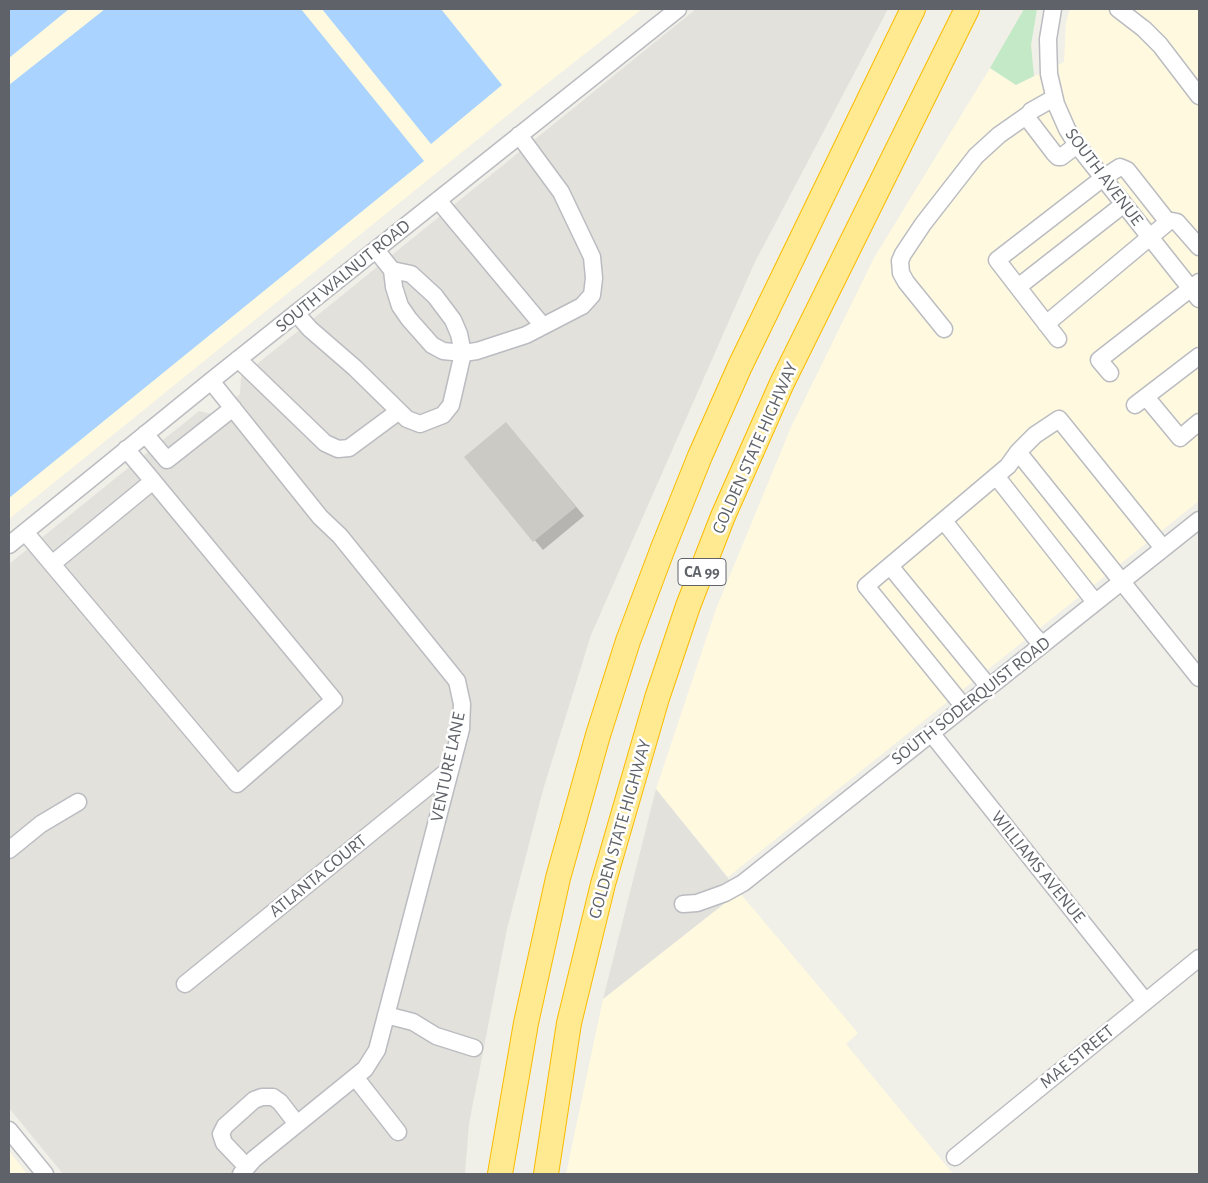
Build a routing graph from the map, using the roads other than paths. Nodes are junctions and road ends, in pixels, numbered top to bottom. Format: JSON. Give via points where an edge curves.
{"nodes":[{"id":1,"x":678,"y":9,"type":"edge"},
{"id":2,"x":913,"y":9,"type":"edge"},
{"id":3,"x":967,"y":9,"type":"edge"},
{"id":4,"x":1053,"y":9,"type":"edge"},
{"id":5,"x":1118,"y":9,"type":"edge"},
{"id":6,"x":1199,"y":96,"type":"edge"},
{"id":7,"x":1054,"y":98,"type":"junction"},
{"id":8,"x":1029,"y":118,"type":"junction"},
{"id":9,"x":519,"y":135,"type":"junction"},
{"id":10,"x":1077,"y":145,"type":"junction"},
{"id":11,"x":1103,"y":178,"type":"junction"},
{"id":12,"x":438,"y":200,"type":"junction"},
{"id":13,"x":1124,"y":204,"type":"junction"},
{"id":14,"x":1168,"y":222,"type":"junction"},
{"id":15,"x":1150,"y":237,"type":"junction"},
{"id":16,"x":1199,"y":247,"type":"edge"},
{"id":17,"x":376,"y":250,"type":"junction"},
{"id":18,"x":392,"y":270,"type":"junction"},
{"id":19,"x":1018,"y":287,"type":"junction"},
{"id":20,"x":1196,"y":290,"type":"edge"},
{"id":21,"x":296,"y":313,"type":"junction"},
{"id":22,"x":1046,"y":324,"type":"junction"},
{"id":23,"x":543,"y":326,"type":"junction"},
{"id":24,"x":944,"y":329,"type":"dead end"},
{"id":25,"x":1058,"y":339,"type":"dead end"},
{"id":26,"x":463,"y":353,"type":"junction"},
{"id":27,"x":1199,"y":356,"type":"edge"},
{"id":28,"x":238,"y":359,"type":"junction"},
{"id":29,"x":1110,"y":373,"type":"dead end"},
{"id":30,"x":211,"y":381,"type":"junction"},
{"id":31,"x":233,"y":408,"type":"junction"},
{"id":32,"x":399,"y":411,"type":"junction"},
{"id":33,"x":1199,"y":422,"type":"edge"},
{"id":34,"x":145,"y":434,"type":"junction"},
{"id":35,"x":126,"y":449,"type":"junction"},
{"id":36,"x":1018,"y":452,"type":"junction"},
{"id":37,"x":996,"y":476,"type":"junction"},
{"id":38,"x":153,"y":481,"type":"junction"},
{"id":39,"x":1199,"y":520,"type":"edge"},
{"id":40,"x":944,"y":521,"type":"junction"},
{"id":41,"x":25,"y":532,"type":"junction"},
{"id":42,"x":9,"y":544,"type":"edge"},
{"id":43,"x":1163,"y":548,"type":"junction"},
{"id":44,"x":52,"y":564,"type":"junction"},
{"id":45,"x":890,"y":566,"type":"junction"},
{"id":46,"x":1121,"y":581,"type":"junction"},
{"id":47,"x":1095,"y":602,"type":"junction"},
{"id":48,"x":1042,"y":644,"type":"junction"},
{"id":49,"x":1198,"y":672,"type":"edge"},
{"id":50,"x":989,"y":687,"type":"junction"},
{"id":51,"x":964,"y":707,"type":"junction"},
{"id":52,"x":931,"y":733,"type":"junction"},
{"id":53,"x":451,"y":768,"type":"junction"},
{"id":54,"x":78,"y":802,"type":"dead end"},
{"id":55,"x":9,"y":850,"type":"edge"},
{"id":56,"x":683,"y":904,"type":"dead end"},
{"id":57,"x":1199,"y":958,"type":"edge"},
{"id":58,"x":185,"y":984,"type":"dead end"},
{"id":59,"x":1145,"y":1001,"type":"junction"},
{"id":60,"x":386,"y":1015,"type":"junction"},
{"id":61,"x":474,"y":1048,"type":"dead end"},
{"id":62,"x":355,"y":1077,"type":"junction"},
{"id":63,"x":297,"y":1124,"type":"junction"},
{"id":64,"x":9,"y":1130,"type":"edge"},
{"id":65,"x":398,"y":1132,"type":"dead end"},
{"id":66,"x":955,"y":1157,"type":"dead end"},
{"id":67,"x":244,"y":1171,"type":"edge"},
{"id":68,"x":45,"y":1174,"type":"edge"},
{"id":69,"x":500,"y":1174,"type":"edge"},
{"id":70,"x":546,"y":1174,"type":"edge"}],
"edges":[{"from":1,"to":9,"type":"street","name":"SOUTH WALNUT ROAD"},
{"from":2,"to":69,"type":"highway","number":"CA 99","via":[[736,375],[688,484],[628,641],[558,878],[526,1023]]},
{"from":3,"to":70,"type":"highway","name":"GOLDEN STATE HIGHWAY","number":"CA 99","via":[[778,392],[723,516],[688,606],[657,698],[603,884],[569,1023]]},
{"from":4,"to":7,"type":"street","name":"SOUTH AVENUE","via":[[1048,53]]},
{"from":5,"to":6,"type":"street","via":[[1144,28]]},
{"from":7,"to":8,"type":"street","via":[[1034,108]]},
{"from":7,"to":10,"type":"street","name":"SOUTH AVENUE"},
{"from":8,"to":10,"type":"street","via":[[1058,157]]},
{"from":8,"to":24,"type":"street","via":[[1000,135],[976,156],[923,224],[900,261],[906,282]]},
{"from":9,"to":12,"type":"street","name":"SOUTH WALNUT ROAD"},
{"from":9,"to":23,"type":"street","via":[[561,192],[592,257],[592,295],[582,306]]},
{"from":10,"to":11,"type":"street","name":"SOUTH AVENUE"},
{"from":11,"to":13,"type":"street","name":"SOUTH AVENUE"},
{"from":11,"to":14,"type":"street","via":[[1120,167],[1127,170]]},
{"from":11,"to":19,"type":"street","via":[[997,260]]},
{"from":12,"to":17,"type":"street","name":"SOUTH WALNUT ROAD"},
{"from":12,"to":23,"type":"street"},
{"from":13,"to":15,"type":"street","name":"SOUTH AVENUE"},
{"from":13,"to":19,"type":"street"},
{"from":14,"to":15,"type":"street"},
{"from":14,"to":16,"type":"street","via":[[1177,222]]},
{"from":15,"to":20,"type":"street","name":"SOUTH AVENUE"},
{"from":15,"to":22,"type":"street"},
{"from":17,"to":18,"type":"street"},
{"from":17,"to":21,"type":"street","name":"SOUTH WALNUT ROAD"},
{"from":18,"to":26,"type":"street","via":[[411,274],[435,296],[453,320]]},
{"from":18,"to":26,"type":"street","via":[[400,306],[432,346]]},
{"from":19,"to":22,"type":"street"},
{"from":20,"to":29,"type":"street","via":[[1099,360]]},
{"from":21,"to":28,"type":"street","name":"SOUTH WALNUT ROAD"},
{"from":21,"to":32,"type":"street"},
{"from":22,"to":25,"type":"street"},
{"from":23,"to":26,"type":"street","via":[[526,335]]},
{"from":26,"to":32,"type":"street","via":[[452,405],[443,415],[420,424],[407,419]]},
{"from":27,"to":33,"type":"street","via":[[1141,401],[1180,438]]},
{"from":28,"to":30,"type":"street","name":"SOUTH WALNUT ROAD"},
{"from":28,"to":32,"type":"street","via":[[325,443],[338,449],[349,448]]},
{"from":30,"to":31,"type":"street","name":"VENTURE LANE"},
{"from":30,"to":34,"type":"street","name":"SOUTH WALNUT ROAD"},
{"from":31,"to":34,"type":"street","via":[[167,460]]},
{"from":31,"to":53,"type":"street","name":"VENTURE LANE","via":[[457,681],[462,704],[461,729]]},
{"from":34,"to":35,"type":"street","name":"SOUTH WALNUT ROAD"},
{"from":35,"to":38,"type":"street"},
{"from":35,"to":41,"type":"street","name":"SOUTH WALNUT ROAD"},
{"from":36,"to":37,"type":"street"},
{"from":36,"to":43,"type":"street","via":[[1035,435],[1059,420]]},
{"from":36,"to":46,"type":"street"},
{"from":37,"to":40,"type":"street"},
{"from":37,"to":47,"type":"street"},
{"from":38,"to":44,"type":"street"},
{"from":38,"to":44,"type":"street","via":[[334,700],[236,784]]},
{"from":39,"to":43,"type":"street","name":"SOUTH SODERQUIST ROAD"},
{"from":40,"to":45,"type":"street"},
{"from":40,"to":48,"type":"street"},
{"from":41,"to":42,"type":"street","name":"SOUTH WALNUT ROAD"},
{"from":41,"to":44,"type":"street"},
{"from":43,"to":46,"type":"street","name":"SOUTH SODERQUIST ROAD"},
{"from":45,"to":50,"type":"street"},
{"from":45,"to":51,"type":"street","via":[[866,586]]},
{"from":46,"to":47,"type":"street","name":"SOUTH SODERQUIST ROAD"},
{"from":46,"to":49,"type":"street"},
{"from":47,"to":48,"type":"street","name":"SOUTH SODERQUIST ROAD"},
{"from":48,"to":50,"type":"street","name":"SOUTH SODERQUIST ROAD"},
{"from":50,"to":51,"type":"street","name":"SOUTH SODERQUIST ROAD"},
{"from":51,"to":52,"type":"street","name":"SOUTH SODERQUIST ROAD"},
{"from":52,"to":56,"type":"street","name":"SOUTH SODERQUIST ROAD","via":[[743,882],[725,893],[697,903]]},
{"from":52,"to":59,"type":"street","name":"WILLIAMS AVENUE"},
{"from":53,"to":58,"type":"street","name":"ATLANTA COURT"},
{"from":53,"to":60,"type":"street","name":"VENTURE LANE"},
{"from":54,"to":55,"type":"street","via":[[41,824]]},
{"from":57,"to":59,"type":"street","name":"MAE STREET"},
{"from":59,"to":66,"type":"street","name":"MAE STREET"},
{"from":60,"to":61,"type":"street","via":[[413,1022],[436,1036]]},
{"from":60,"to":62,"type":"street","name":"VENTURE LANE","via":[[374,1056]]},
{"from":62,"to":63,"type":"street","name":"VENTURE LANE"},
{"from":62,"to":65,"type":"street"},
{"from":63,"to":67,"type":"street","name":"VENTURE LANE"},
{"from":63,"to":67,"type":"street","via":[[273,1097],[254,1100],[232,1119],[221,1134]]},
{"from":64,"to":68,"type":"street"}]}
